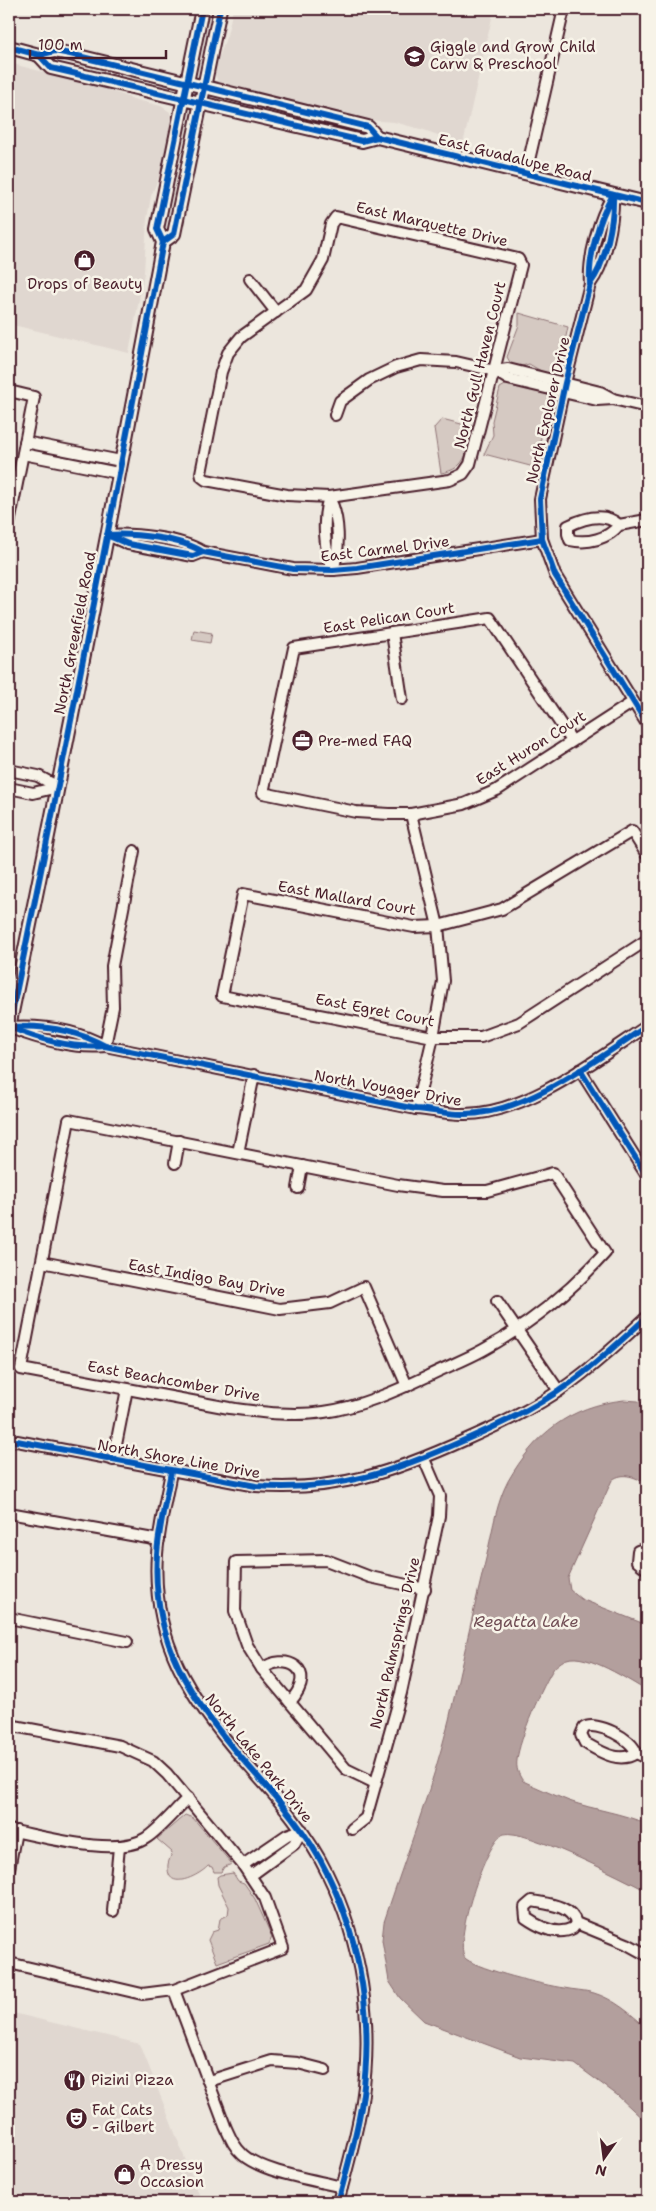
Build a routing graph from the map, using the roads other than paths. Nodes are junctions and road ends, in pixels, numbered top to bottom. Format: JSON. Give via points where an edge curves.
{"nodes":[{"id":1,"x":202,"y":9,"type":"edge"},
{"id":2,"x":220,"y":9,"type":"edge"},
{"id":3,"x":564,"y":9,"type":"edge"},
{"id":4,"x":9,"y":47,"type":"edge"},
{"id":5,"x":39,"y":55,"type":"junction"},
{"id":6,"x":184,"y":91,"type":"junction"},
{"id":7,"x":201,"y":95,"type":"junction"},
{"id":8,"x":526,"y":174,"type":"junction"},
{"id":9,"x":613,"y":194,"type":"junction"},
{"id":10,"x":647,"y":204,"type":"edge"},
{"id":11,"x":163,"y":242,"type":"junction"},
{"id":12,"x":520,"y":262,"type":"joint"},
{"id":13,"x":250,"y":279,"type":"dead end"},
{"id":14,"x":276,"y":312,"type":"junction"},
{"id":15,"x":495,"y":371,"type":"junction"},
{"id":16,"x":564,"y":388,"type":"junction"},
{"id":17,"x":9,"y":391,"type":"edge"},
{"id":18,"x":647,"y":408,"type":"edge"},
{"id":19,"x":334,"y":415,"type":"dead end"},
{"id":20,"x":25,"y":442,"type":"junction"},
{"id":21,"x":23,"y":454,"type":"junction"},
{"id":22,"x":119,"y":467,"type":"junction"},
{"id":23,"x":329,"y":497,"type":"junction"},
{"id":24,"x":647,"y":520,"type":"edge"},
{"id":25,"x":9,"y":524,"type":"edge"},
{"id":26,"x":619,"y":525,"type":"dead end"},
{"id":27,"x":107,"y":535,"type":"junction"},
{"id":28,"x":542,"y":540,"type":"junction"},
{"id":29,"x":333,"y":570,"type":"junction"},
{"id":30,"x":392,"y":633,"type":"junction"},
{"id":31,"x":402,"y":698,"type":"dead end"},
{"id":32,"x":633,"y":702,"type":"junction"},
{"id":33,"x":647,"y":724,"type":"edge"},
{"id":34,"x":572,"y":741,"type":"junction"},
{"id":35,"x":9,"y":770,"type":"edge"},
{"id":36,"x":58,"y":787,"type":"junction"},
{"id":37,"x":9,"y":788,"type":"edge"},
{"id":38,"x":263,"y":793,"type":"joint"},
{"id":39,"x":411,"y":814,"type":"junction"},
{"id":40,"x":134,"y":851,"type":"dead end"},
{"id":41,"x":647,"y":855,"type":"edge"},
{"id":42,"x":438,"y":926,"type":"junction"},
{"id":43,"x":647,"y":940,"type":"edge"},
{"id":44,"x":222,"y":996,"type":"joint"},
{"id":45,"x":647,"y":1026,"type":"edge"},
{"id":46,"x":9,"y":1027,"type":"edge"},
{"id":47,"x":433,"y":1037,"type":"junction"},
{"id":48,"x":105,"y":1046,"type":"junction"},
{"id":49,"x":580,"y":1070,"type":"junction"},
{"id":50,"x":254,"y":1075,"type":"junction"},
{"id":51,"x":416,"y":1108,"type":"junction"},
{"id":52,"x":179,"y":1141,"type":"junction"},
{"id":53,"x":238,"y":1153,"type":"junction"},
{"id":54,"x":175,"y":1163,"type":"dead end"},
{"id":55,"x":302,"y":1166,"type":"junction"},
{"id":56,"x":647,"y":1176,"type":"edge"},
{"id":57,"x":298,"y":1188,"type":"dead end"},
{"id":58,"x":42,"y":1262,"type":"junction"},
{"id":59,"x":497,"y":1301,"type":"dead end"},
{"id":60,"x":647,"y":1317,"type":"edge"},
{"id":61,"x":517,"y":1328,"type":"junction"},
{"id":62,"x":407,"y":1386,"type":"junction"},
{"id":63,"x":127,"y":1389,"type":"junction"},
{"id":64,"x":558,"y":1391,"type":"junction"},
{"id":65,"x":11,"y":1439,"type":"edge"},
{"id":66,"x":424,"y":1459,"type":"junction"},
{"id":67,"x":113,"y":1460,"type":"junction"},
{"id":68,"x":172,"y":1472,"type":"junction"},
{"id":69,"x":9,"y":1513,"type":"edge"},
{"id":70,"x":159,"y":1540,"type":"junction"},
{"id":71,"x":647,"y":1548,"type":"edge"},
{"id":72,"x":647,"y":1569,"type":"edge"},
{"id":73,"x":424,"y":1589,"type":"junction"},
{"id":74,"x":9,"y":1618,"type":"edge"},
{"id":75,"x":127,"y":1642,"type":"dead end"},
{"id":76,"x":262,"y":1669,"type":"junction"},
{"id":77,"x":290,"y":1702,"type":"junction"},
{"id":78,"x":9,"y":1725,"type":"edge"},
{"id":79,"x":636,"y":1753,"type":"junction"},
{"id":80,"x":647,"y":1758,"type":"edge"},
{"id":81,"x":376,"y":1783,"type":"junction"},
{"id":82,"x":188,"y":1798,"type":"junction"},
{"id":83,"x":302,"y":1830,"type":"junction"},
{"id":84,"x":352,"y":1830,"type":"dead end"},
{"id":85,"x":12,"y":1831,"type":"edge"},
{"id":86,"x":119,"y":1847,"type":"junction"},
{"id":87,"x":243,"y":1865,"type":"junction"},
{"id":88,"x":9,"y":1868,"type":"edge"},
{"id":89,"x":250,"y":1876,"type":"junction"},
{"id":90,"x":113,"y":1911,"type":"dead end"},
{"id":91,"x":576,"y":1923,"type":"junction"},
{"id":92,"x":647,"y":1955,"type":"edge"},
{"id":93,"x":9,"y":1963,"type":"edge"},
{"id":94,"x":174,"y":1990,"type":"junction"},
{"id":95,"x":325,"y":2070,"type":"dead end"},
{"id":96,"x":209,"y":2081,"type":"junction"},
{"id":97,"x":342,"y":2187,"type":"junction"},
{"id":98,"x":338,"y":2202,"type":"edge"}],
"edges":[{"from":1,"to":6,"type":"main road","name":"North Greenfield Road"},
{"from":2,"to":7,"type":"main road","name":"North Greenfield Road"},
{"from":3,"to":8,"type":"street"},
{"from":4,"to":5,"type":"main road","name":"East Guadalupe Road"},
{"from":5,"to":6,"type":"main road","name":"East Guadalupe Road","via":[[55,51]]},
{"from":5,"to":6,"type":"main road","name":"East Guadalupe Road","via":[[51,68]]},
{"from":6,"to":7,"type":"main road","name":"East Guadalupe Road"},
{"from":6,"to":7,"type":"main road","name":"East Guadalupe Road"},
{"from":6,"to":11,"type":"main road","name":"North Greenfield Road","via":[[157,229]]},
{"from":7,"to":8,"type":"main road","name":"East Guadalupe Road","via":[[368,127],[377,137]]},
{"from":7,"to":11,"type":"main road","name":"North Greenfield Road","via":[[174,234]]},
{"from":8,"to":9,"type":"main road","name":"East Guadalupe Road"},
{"from":9,"to":10,"type":"main road","name":"East Guadalupe Road"},
{"from":9,"to":16,"type":"street","name":"North Explorer Drive","via":[[614,212],[599,273],[590,284]]},
{"from":11,"to":22,"type":"main road","name":"North Greenfield Road"},
{"from":12,"to":14,"type":"street","name":"East Marquette Drive","via":[[336,217],[331,224],[323,260],[313,280]]},
{"from":12,"to":15,"type":"street","name":"North Gull Haven Court"},
{"from":13,"to":14,"type":"street"},
{"from":14,"to":23,"type":"street","via":[[241,337],[224,362],[202,477],[287,495]]},
{"from":15,"to":16,"type":"street","via":[[508,378]]},
{"from":15,"to":19,"type":"street","via":[[444,360],[409,362],[382,372],[354,389],[340,401]]},
{"from":15,"to":23,"type":"street","name":"North Gull Haven Court","via":[[473,456],[463,474],[450,480]]},
{"from":16,"to":18,"type":"street","via":[[600,392]]},
{"from":16,"to":28,"type":"street","name":"North Explorer Drive","via":[[540,499]]},
{"from":17,"to":20,"type":"street","via":[[34,397]]},
{"from":20,"to":21,"type":"street"},
{"from":20,"to":22,"type":"street"},
{"from":21,"to":22,"type":"street"},
{"from":21,"to":25,"type":"street"},
{"from":22,"to":27,"type":"main road","name":"North Greenfield Road"},
{"from":23,"to":29,"type":"street","via":[[325,508],[328,558]]},
{"from":24,"to":26,"type":"street"},
{"from":27,"to":29,"type":"street","name":"East Carmel Drive","via":[[128,544],[193,556],[203,552],[293,570]]},
{"from":27,"to":36,"type":"main road","name":"North Greenfield Road"},
{"from":28,"to":29,"type":"street","name":"East Carmel Drive"},
{"from":28,"to":32,"type":"street","name":"North Explorer Drive","via":[[555,575]]},
{"from":30,"to":31,"type":"street"},
{"from":30,"to":34,"type":"street","name":"East Pelican Court","via":[[490,618]]},
{"from":30,"to":38,"type":"street","name":"East Pelican Court","via":[[294,648]]},
{"from":32,"to":33,"type":"street","name":"North Explorer Drive"},
{"from":32,"to":34,"type":"street","name":"East Huron Court"},
{"from":34,"to":39,"type":"street","name":"East Huron Court","via":[[497,790],[464,804]]},
{"from":35,"to":36,"type":"street","via":[[38,776]]},
{"from":36,"to":37,"type":"street","via":[[33,793]]},
{"from":36,"to":46,"type":"main road","name":"North Greenfield Road"},
{"from":38,"to":39,"type":"street","name":"East Huron Court","via":[[356,812]]},
{"from":39,"to":42,"type":"street"},
{"from":40,"to":48,"type":"street","via":[[112,966],[113,1007]]},
{"from":41,"to":42,"type":"street","name":"East Mallard Court","via":[[632,831],[502,909]]},
{"from":42,"to":44,"type":"street","name":"East Mallard Court","via":[[414,927],[243,894]]},
{"from":42,"to":47,"type":"street","via":[[443,981]]},
{"from":43,"to":47,"type":"street","name":"East Egret Court","via":[[519,1023],[481,1037]]},
{"from":44,"to":47,"type":"street","name":"East Egret Court"},
{"from":45,"to":49,"type":"street","name":"North Voyager Drive"},
{"from":46,"to":48,"type":"street","name":"North Voyager Drive","via":[[33,1037],[86,1048]]},
{"from":47,"to":51,"type":"street"},
{"from":48,"to":50,"type":"street","name":"North Voyager Drive"},
{"from":49,"to":51,"type":"street","name":"North Voyager Drive","via":[[522,1102],[495,1111],[463,1114]]},
{"from":49,"to":56,"type":"street"},
{"from":50,"to":51,"type":"street","name":"North Voyager Drive"},
{"from":50,"to":53,"type":"street"},
{"from":52,"to":53,"type":"street"},
{"from":52,"to":54,"type":"street"},
{"from":52,"to":58,"type":"street","via":[[70,1120]]},
{"from":53,"to":55,"type":"street"},
{"from":55,"to":57,"type":"street"},
{"from":55,"to":61,"type":"street","name":"East Beachcomber Drive","via":[[443,1191],[487,1191],[553,1173],[605,1253],[573,1286]]},
{"from":58,"to":62,"type":"street","name":"East Indigo Bay Drive","via":[[280,1309],[330,1303],[364,1287]]},
{"from":58,"to":63,"type":"street","name":"East Beachcomber Drive","via":[[21,1369]]},
{"from":59,"to":61,"type":"street"},
{"from":60,"to":64,"type":"street","name":"North Shore Line Drive","via":[[582,1375]]},
{"from":61,"to":62,"type":"street","name":"East Beachcomber Drive","via":[[484,1350]]},
{"from":61,"to":64,"type":"street"},
{"from":62,"to":63,"type":"street","name":"East Beachcomber Drive","via":[[324,1412],[295,1414],[262,1413]]},
{"from":63,"to":67,"type":"street"},
{"from":64,"to":66,"type":"street","name":"North Shore Line Drive","via":[[514,1418]]},
{"from":65,"to":67,"type":"street","name":"North Shore Line Drive"},
{"from":66,"to":68,"type":"street","name":"North Shore Line Drive","via":[[356,1481],[302,1487],[256,1486]]},
{"from":66,"to":73,"type":"street","name":"North Palmsprings Drive","via":[[437,1485],[440,1507]]},
{"from":67,"to":68,"type":"street","name":"North Shore Line Drive"},
{"from":68,"to":70,"type":"street","name":"North Lake Park Drive"},
{"from":69,"to":70,"type":"street"},
{"from":70,"to":83,"type":"street","name":"North Lake Park Drive","via":[[159,1602],[182,1676],[207,1717]]},
{"from":71,"to":72,"type":"street","via":[[638,1551],[636,1556],[637,1562]]},
{"from":73,"to":76,"type":"street","via":[[370,1577],[326,1560],[236,1562],[235,1612],[247,1646]]},
{"from":73,"to":81,"type":"street","name":"North Palmsprings Drive","via":[[401,1693]]},
{"from":74,"to":75,"type":"street"},
{"from":76,"to":77,"type":"street"},
{"from":76,"to":77,"type":"street","via":[[277,1663],[297,1667],[302,1674],[302,1683]]},
{"from":77,"to":81,"type":"street","via":[[346,1769]]},
{"from":78,"to":82,"type":"street","via":[[120,1746],[136,1752],[153,1761]]},
{"from":79,"to":79,"type":"street","via":[[628,1741],[594,1725],[584,1728],[581,1735],[585,1744],[617,1758],[629,1758]]},
{"from":79,"to":80,"type":"street"},
{"from":81,"to":84,"type":"street","name":"North Palmsprings Drive","via":[[366,1818]]},
{"from":82,"to":86,"type":"street","via":[[145,1839]]},
{"from":82,"to":87,"type":"street"},
{"from":83,"to":87,"type":"street","via":[[287,1835]]},
{"from":83,"to":89,"type":"street","via":[[294,1844]]},
{"from":83,"to":97,"type":"street","name":"North Lake Park Drive","via":[[327,1871],[346,1917],[365,1997],[364,2092]]},
{"from":85,"to":86,"type":"street","via":[[88,1845]]},
{"from":85,"to":88,"type":"street"},
{"from":86,"to":90,"type":"street"},
{"from":87,"to":89,"type":"street"},
{"from":89,"to":94,"type":"street","via":[[264,1898],[283,1948]]},
{"from":91,"to":91,"type":"street","via":[[574,1917],[561,1908],[532,1901],[525,1907],[526,1918],[545,1928],[561,1932],[573,1928]]},
{"from":91,"to":92,"type":"street"},
{"from":93,"to":94,"type":"street","via":[[142,1994]]},
{"from":94,"to":96,"type":"street"},
{"from":95,"to":96,"type":"street","via":[[272,2061]]},
{"from":96,"to":97,"type":"street","via":[[229,2136],[244,2155],[268,2168]]},
{"from":97,"to":98,"type":"street","name":"North Lake Park Drive"}]}
